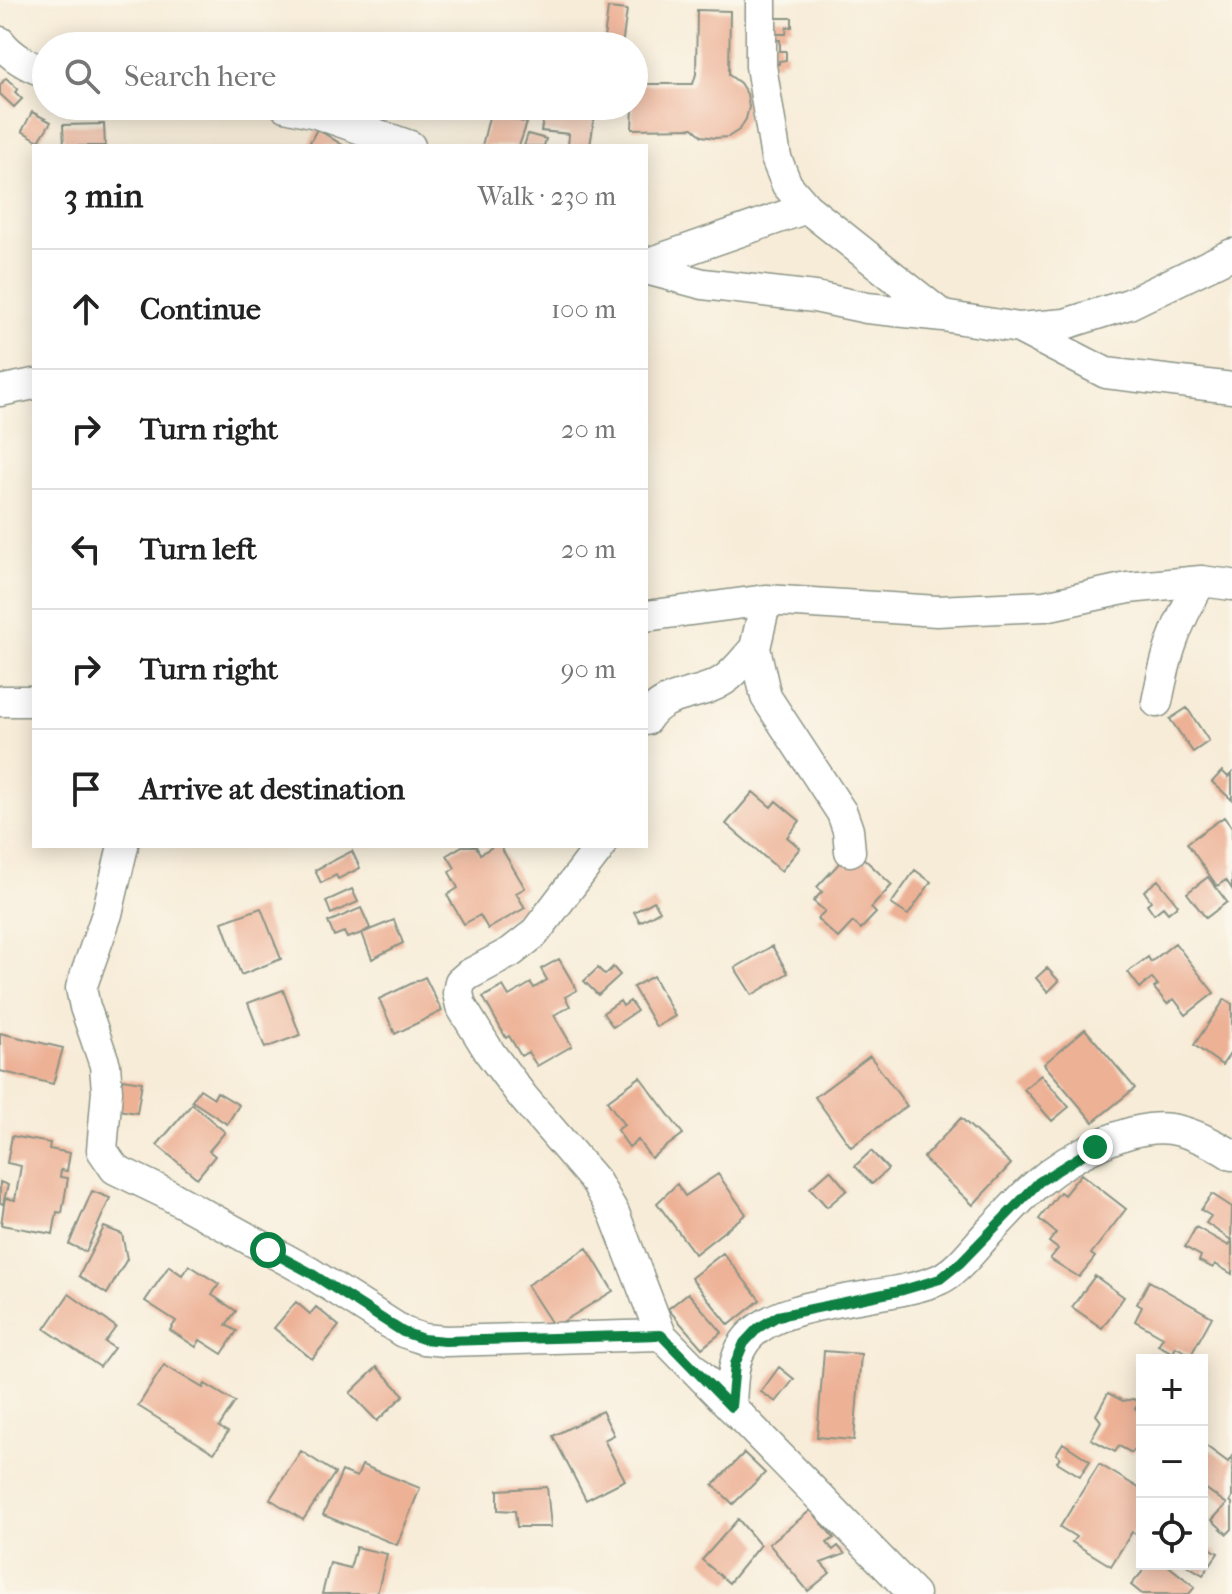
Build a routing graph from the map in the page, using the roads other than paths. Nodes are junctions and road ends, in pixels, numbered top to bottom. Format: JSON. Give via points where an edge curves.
{"nodes":[{"id":1,"x":761,"y":0,"type":"edge"},
{"id":2,"x":0,"y":42,"type":"edge"},
{"id":3,"x":32,"y":67,"type":"edge"},
{"id":4,"x":336,"y":120,"type":"edge"},
{"id":5,"x":404,"y":144,"type":"edge"},
{"id":6,"x":807,"y":208,"type":"junction"},
{"id":7,"x":1232,"y":254,"type":"edge"},
{"id":8,"x":648,"y":265,"type":"edge"},
{"id":9,"x":648,"y":267,"type":"edge"},
{"id":10,"x":943,"y":316,"type":"junction"},
{"id":11,"x":1019,"y":328,"type":"junction"},
{"id":12,"x":32,"y":384,"type":"edge"},
{"id":13,"x":1232,"y":388,"type":"edge"},
{"id":14,"x":0,"y":391,"type":"edge"},
{"id":15,"x":1201,"y":581,"type":"junction"},
{"id":16,"x":1232,"y":585,"type":"edge"},
{"id":17,"x":766,"y":600,"type":"junction"},
{"id":18,"x":648,"y":616,"type":"edge"},
{"id":19,"x":755,"y":648,"type":"junction"},
{"id":20,"x":0,"y":701,"type":"edge"},
{"id":21,"x":32,"y":701,"type":"edge"},
{"id":22,"x":1157,"y":702,"type":"dead end"},
{"id":23,"x":648,"y":718,"type":"edge"},
{"id":24,"x":123,"y":848,"type":"edge"},
{"id":25,"x":600,"y":848,"type":"edge"},
{"id":26,"x":850,"y":851,"type":"dead end"},
{"id":27,"x":1232,"y":1155,"type":"edge"},
{"id":28,"x":661,"y":1335,"type":"junction"},
{"id":29,"x":731,"y":1407,"type":"junction"},
{"id":30,"x":914,"y":1594,"type":"edge"}],
"edges":[{"from":1,"to":6,"type":"street","via":[[761,66],[776,158],[787,185]]},
{"from":2,"to":3,"type":"street"},
{"from":4,"to":5,"type":"street"},
{"from":6,"to":8,"type":"street"},
{"from":6,"to":10,"type":"street"},
{"from":7,"to":11,"type":"street","via":[[1129,304],[1065,324]]},
{"from":9,"to":10,"type":"street","via":[[703,284]]},
{"from":10,"to":11,"type":"street"},
{"from":11,"to":13,"type":"street","via":[[1106,373]]},
{"from":12,"to":14,"type":"street"},
{"from":15,"to":16,"type":"street"},
{"from":15,"to":17,"type":"street","via":[[1128,588],[1045,606],[937,611]]},
{"from":15,"to":22,"type":"street","via":[[1166,653]]},
{"from":17,"to":18,"type":"street"},
{"from":17,"to":19,"type":"street"},
{"from":19,"to":23,"type":"street","via":[[723,681],[665,700]]},
{"from":19,"to":26,"type":"street","via":[[766,697],[842,813]]},
{"from":20,"to":21,"type":"street"},
{"from":24,"to":28,"type":"street","via":[[81,988],[105,1065],[102,1150],[115,1169],[423,1339]]},
{"from":25,"to":28,"type":"street","via":[[534,934],[468,975],[458,993],[465,1015],[490,1053],[596,1182],[614,1213]]},
{"from":27,"to":29,"type":"street","via":[[1168,1128],[1095,1147],[1039,1182],[940,1279],[778,1316],[758,1328],[735,1364]]},
{"from":28,"to":29,"type":"street"},
{"from":29,"to":30,"type":"street"}]}
